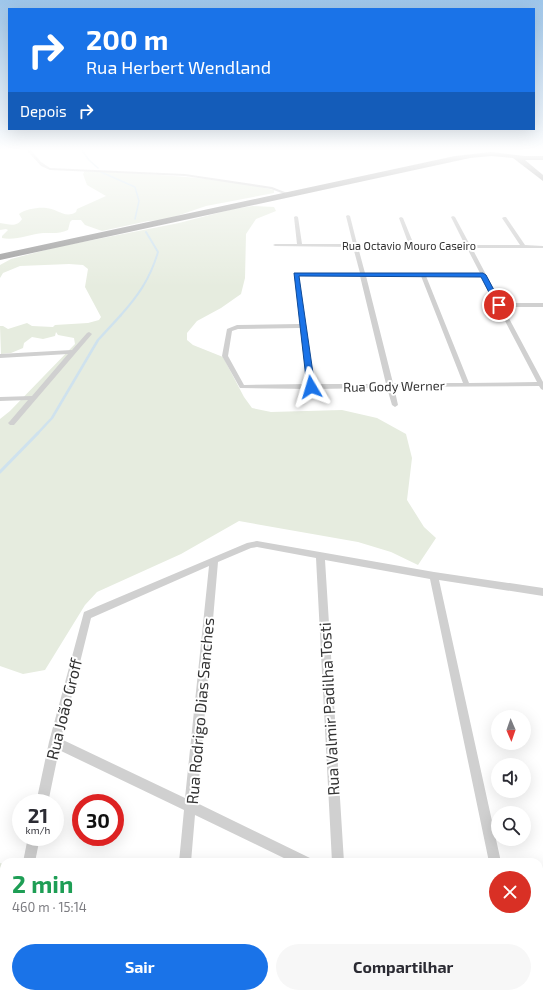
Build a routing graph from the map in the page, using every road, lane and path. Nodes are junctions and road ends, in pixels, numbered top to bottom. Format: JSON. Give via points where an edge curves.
{"nodes":[{"id":1,"x":285,"y":195,"type":"edge"},
{"id":2,"x":348,"y":216,"type":"dead end"},
{"id":3,"x":296,"y":217,"type":"dead end"},
{"id":4,"x":453,"y":217,"type":"dead end"},
{"id":5,"x":401,"y":218,"type":"dead end"},
{"id":6,"x":504,"y":218,"type":"dead end"},
{"id":7,"x":275,"y":245,"type":"dead end"},
{"id":8,"x":300,"y":245,"type":"junction"},
{"id":9,"x":355,"y":246,"type":"junction"},
{"id":10,"x":412,"y":246,"type":"junction"},
{"id":11,"x":468,"y":246,"type":"junction"},
{"id":12,"x":524,"y":247,"type":"junction"},
{"id":13,"x":543,"y":247,"type":"edge"},
{"id":14,"x":0,"y":257,"type":"edge"},
{"id":15,"x":363,"y":275,"type":"junction"},
{"id":16,"x":423,"y":275,"type":"junction"},
{"id":17,"x":483,"y":275,"type":"junction"},
{"id":18,"x":499,"y":305,"type":"junction"},
{"id":19,"x":543,"y":305,"type":"edge"},
{"id":20,"x":303,"y":326,"type":"junction"},
{"id":21,"x":89,"y":334,"type":"dead end"},
{"id":22,"x":74,"y":352,"type":"junction"},
{"id":23,"x":0,"y":356,"type":"edge"},
{"id":24,"x":467,"y":385,"type":"junction"},
{"id":25,"x":391,"y":386,"type":"junction"},
{"id":26,"x":311,"y":387,"type":"junction"},
{"id":27,"x":542,"y":387,"type":"edge"},
{"id":28,"x":34,"y":398,"type":"junction"},
{"id":29,"x":0,"y":399,"type":"edge"},
{"id":30,"x":396,"y":405,"type":"dead end"},
{"id":31,"x":12,"y":423,"type":"dead end"},
{"id":32,"x":320,"y":556,"type":"junction"},
{"id":33,"x":214,"y":560,"type":"junction"},
{"id":34,"x":434,"y":576,"type":"junction"},
{"id":35,"x":543,"y":592,"type":"edge"},
{"id":36,"x":55,"y":742,"type":"junction"},
{"id":37,"x":44,"y":794,"type":"edge"},
{"id":38,"x":191,"y":807,"type":"junction"},
{"id":39,"x":32,"y":846,"type":"edge"},
{"id":40,"x":30,"y":858,"type":"edge"},
{"id":41,"x":185,"y":858,"type":"edge"},
{"id":42,"x":298,"y":858,"type":"edge"},
{"id":43,"x":338,"y":858,"type":"edge"},
{"id":44,"x":494,"y":858,"type":"edge"}],
"edges":[{"from":1,"to":14,"type":"highway"},
{"from":2,"to":9,"type":"street"},
{"from":3,"to":8,"type":"street"},
{"from":4,"to":11,"type":"street"},
{"from":5,"to":10,"type":"street"},
{"from":6,"to":12,"type":"street"},
{"from":7,"to":8,"type":"street","name":"Rua Octavio Mouro Caseiro"},
{"from":8,"to":9,"type":"street","name":"Rua Octavio Mouro Caseiro"},
{"from":9,"to":10,"type":"street","name":"Rua Octavio Mouro Caseiro"},
{"from":9,"to":15,"type":"street"},
{"from":10,"to":11,"type":"street","name":"Rua Octavio Mouro Caseiro"},
{"from":11,"to":12,"type":"street","name":"Rua Octavio Mouro Caseiro"},
{"from":11,"to":17,"type":"street"},
{"from":12,"to":13,"type":"street","name":"Rua Octavio Mouro Caseiro"},
{"from":15,"to":16,"type":"street"},
{"from":15,"to":20,"type":"street","via":[[296,274]]},
{"from":15,"to":25,"type":"street"},
{"from":16,"to":17,"type":"street"},
{"from":16,"to":24,"type":"street"},
{"from":17,"to":18,"type":"street"},
{"from":18,"to":19,"type":"street"},
{"from":18,"to":27,"type":"street"},
{"from":20,"to":26,"type":"street"},
{"from":20,"to":26,"type":"street","name":"Rua Gody Werner","via":[[237,326],[228,330],[225,356],[240,385],[247,388]]},
{"from":21,"to":22,"type":"street"},
{"from":22,"to":23,"type":"street"},
{"from":22,"to":28,"type":"street"},
{"from":24,"to":25,"type":"street","name":"Rua Gody Werner"},
{"from":24,"to":27,"type":"street","name":"Rua Gody Werner"},
{"from":25,"to":26,"type":"street","name":"Rua Gody Werner"},
{"from":25,"to":30,"type":"street"},
{"from":28,"to":29,"type":"street"},
{"from":28,"to":31,"type":"street"},
{"from":32,"to":33,"type":"street","via":[[257,544]]},
{"from":32,"to":34,"type":"street"},
{"from":32,"to":43,"type":"street","name":"Rua Valmir Padilha Tosti"},
{"from":33,"to":36,"type":"street","name":"Rua João Groff","via":[[88,615]]},
{"from":33,"to":38,"type":"street","name":"Rua Rodrigo Dias Sanches"},
{"from":34,"to":35,"type":"street"},
{"from":34,"to":44,"type":"street"},
{"from":36,"to":37,"type":"street","name":"Rua João Groff"},
{"from":36,"to":38,"type":"street"},
{"from":38,"to":41,"type":"street","name":"Rua Rodrigo Dias Sanches"},
{"from":38,"to":42,"type":"street"},
{"from":39,"to":40,"type":"street"}]}
